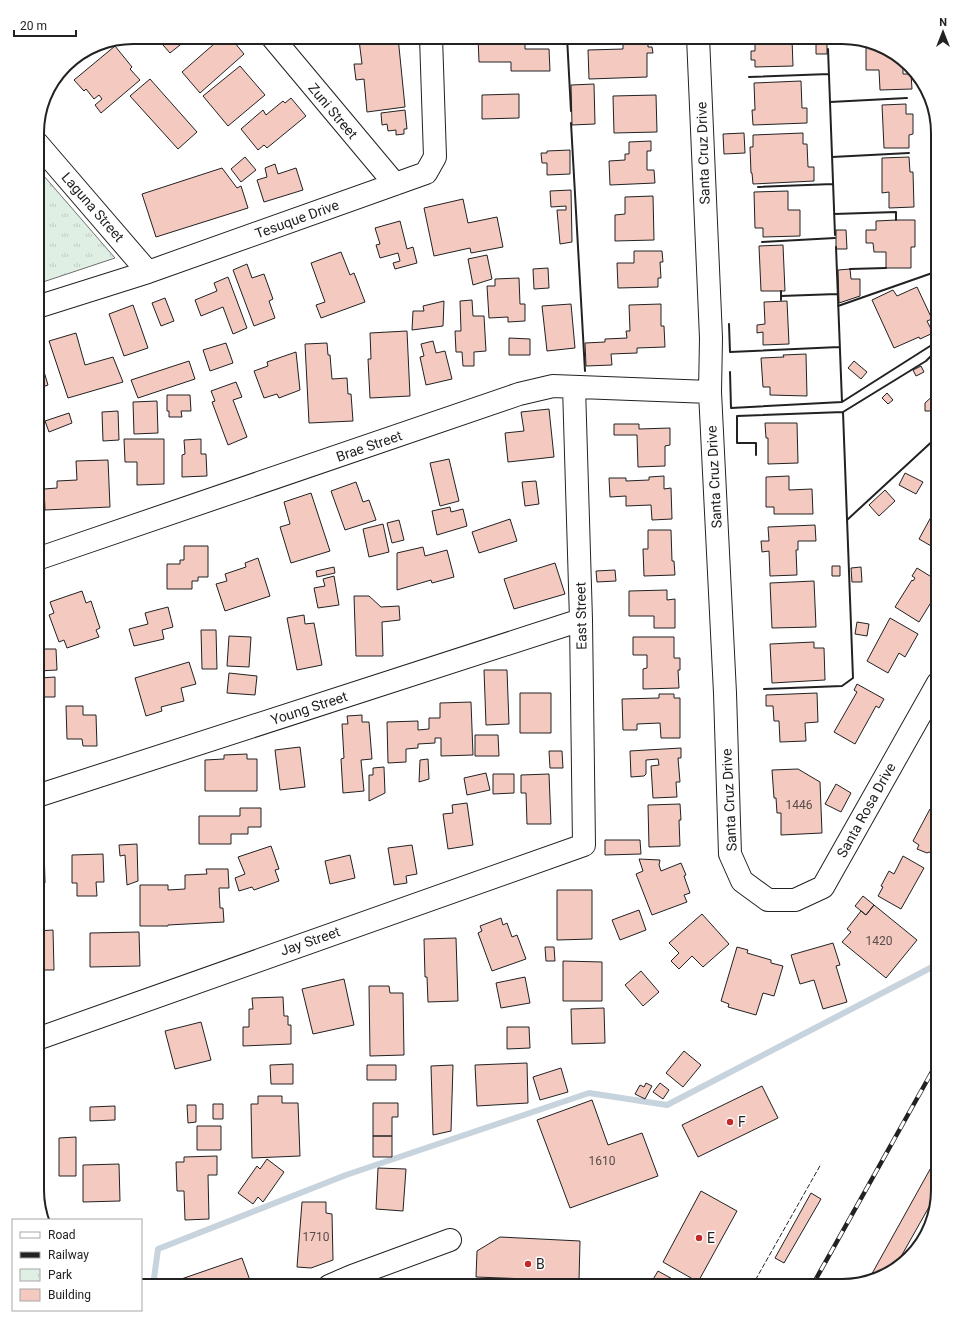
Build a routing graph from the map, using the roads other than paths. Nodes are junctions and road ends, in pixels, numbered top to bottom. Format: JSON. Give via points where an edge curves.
{"nodes":[{"id":1,"x":278,"y":44,"type":"edge"},
{"id":2,"x":431,"y":44,"type":"edge"},
{"id":3,"x":698,"y":44,"type":"edge"},
{"id":4,"x":44,"y":151,"type":"edge"},
{"id":5,"x":395,"y":184,"type":"junction"},
{"id":6,"x":148,"y":272,"type":"junction"},
{"id":7,"x":44,"y":305,"type":"edge"},
{"id":8,"x":574,"y":388,"type":"junction"},
{"id":9,"x":710,"y":392,"type":"junction"},
{"id":10,"x":44,"y":557,"type":"edge"},
{"id":11,"x":581,"y":620,"type":"junction"},
{"id":12,"x":931,"y":695,"type":"edge"},
{"id":13,"x":44,"y":794,"type":"edge"},
{"id":14,"x":584,"y":844,"type":"joint"},
{"id":15,"x":768,"y":900,"type":"joint"},
{"id":16,"x":44,"y":1037,"type":"edge"},
{"id":17,"x":450,"y":1240,"type":"dead end"},
{"id":18,"x":345,"y":1279,"type":"edge"}],
"edges":[{"from":1,"to":5,"type":"street","name":"Zuni Street"},
{"from":2,"to":5,"type":"street","name":"Tesuque Drive","via":[[435,157],[426,173]]},
{"from":3,"to":9,"type":"street","name":"Santa Cruz Drive","via":[[711,338]]},
{"from":4,"to":6,"type":"street","name":"Laguna Street"},
{"from":5,"to":6,"type":"street","name":"Tesuque Drive"},
{"from":6,"to":7,"type":"street","name":"Tesuque Drive"},
{"from":8,"to":9,"type":"street","name":"Brae Street"},
{"from":8,"to":10,"type":"street","name":"Brae Street","via":[[553,386],[520,394]]},
{"from":8,"to":11,"type":"street","name":"East Street"},
{"from":9,"to":15,"type":"street","name":"Santa Cruz Drive","via":[[730,854],[742,881]]},
{"from":11,"to":13,"type":"street","name":"Young Street"},
{"from":11,"to":14,"type":"street","name":"East Street"},
{"from":12,"to":15,"type":"street","name":"Santa Rosa Drive","via":[[823,887],[795,900]]},
{"from":14,"to":16,"type":"street","name":"Jay Street"},
{"from":17,"to":18,"type":"street"}]}
